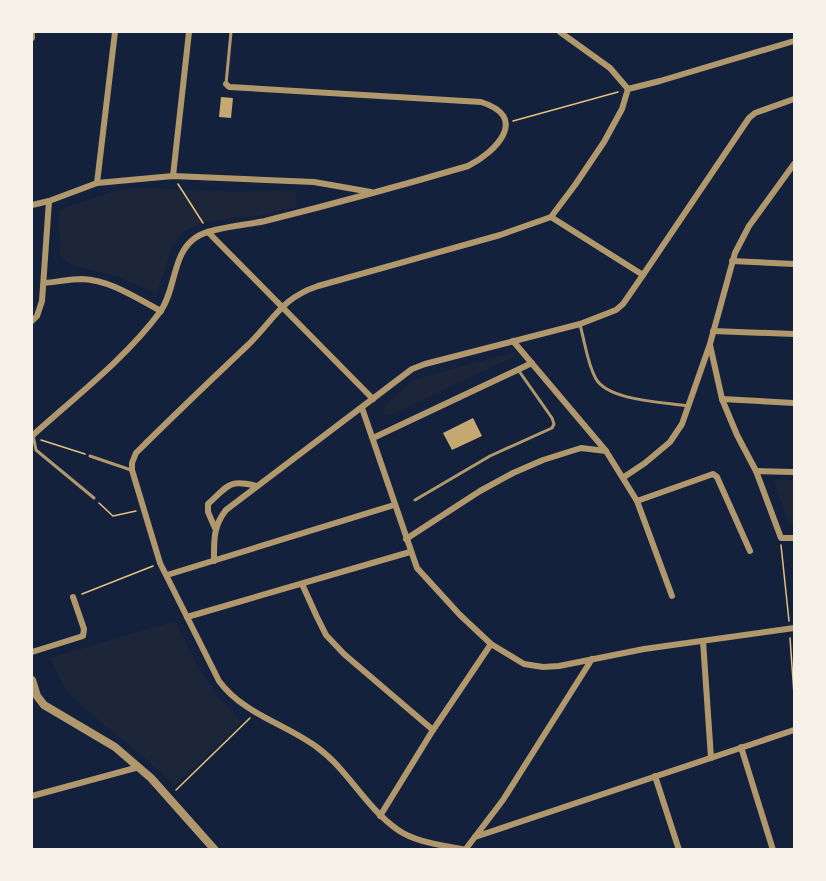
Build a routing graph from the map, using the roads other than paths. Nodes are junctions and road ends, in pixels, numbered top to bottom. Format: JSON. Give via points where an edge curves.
{"nodes":[{"id":1,"x":32,"y":32,"type":"edge"},
{"id":2,"x":115,"y":32,"type":"edge"},
{"id":3,"x":189,"y":32,"type":"edge"},
{"id":4,"x":231,"y":32,"type":"edge"},
{"id":5,"x":560,"y":32,"type":"edge"},
{"id":6,"x":32,"y":38,"type":"edge"},
{"id":7,"x":795,"y":41,"type":"edge"},
{"id":8,"x":226,"y":84,"type":"joint"},
{"id":9,"x":628,"y":89,"type":"junction"},
{"id":10,"x":795,"y":99,"type":"edge"},
{"id":11,"x":795,"y":164,"type":"edge"},
{"id":12,"x":173,"y":176,"type":"junction"},
{"id":13,"x":97,"y":183,"type":"junction"},
{"id":14,"x":375,"y":193,"type":"junction"},
{"id":15,"x":49,"y":201,"type":"junction"},
{"id":16,"x":32,"y":205,"type":"edge"},
{"id":17,"x":551,"y":217,"type":"junction"},
{"id":18,"x":208,"y":232,"type":"junction"},
{"id":19,"x":732,"y":261,"type":"junction"},
{"id":20,"x":795,"y":264,"type":"edge"},
{"id":21,"x":644,"y":275,"type":"junction"},
{"id":22,"x":44,"y":283,"type":"junction"},
{"id":23,"x":282,"y":307,"type":"junction"},
{"id":24,"x":161,"y":311,"type":"junction"},
{"id":25,"x":32,"y":321,"type":"edge"},
{"id":26,"x":580,"y":324,"type":"junction"},
{"id":27,"x":713,"y":330,"type":"junction"},
{"id":28,"x":795,"y":334,"type":"edge"},
{"id":29,"x":513,"y":341,"type":"junction"},
{"id":30,"x":710,"y":344,"type":"junction"},
{"id":31,"x":532,"y":363,"type":"junction"},
{"id":32,"x":518,"y":370,"type":"junction"},
{"id":33,"x":373,"y":399,"type":"junction"},
{"id":34,"x":722,"y":399,"type":"junction"},
{"id":35,"x":795,"y":403,"type":"edge"},
{"id":36,"x":690,"y":406,"type":"junction"},
{"id":37,"x":362,"y":408,"type":"junction"},
{"id":38,"x":32,"y":434,"type":"edge"},
{"id":39,"x":373,"y":438,"type":"junction"},
{"id":40,"x":606,"y":451,"type":"junction"},
{"id":41,"x":90,"y":456,"type":"road end"},
{"id":42,"x":132,"y":470,"type":"junction"},
{"id":43,"x":756,"y":471,"type":"junction"},
{"id":44,"x":795,"y":472,"type":"edge"},
{"id":45,"x":624,"y":477,"type":"junction"},
{"id":46,"x":257,"y":486,"type":"junction"},
{"id":47,"x":94,"y":498,"type":"road end"},
{"id":48,"x":415,"y":500,"type":"dead end"},
{"id":49,"x":637,"y":501,"type":"junction"},
{"id":50,"x":394,"y":505,"type":"junction"},
{"id":51,"x":215,"y":528,"type":"junction"},
{"id":52,"x":795,"y":538,"type":"edge"},
{"id":53,"x":406,"y":539,"type":"junction"},
{"id":54,"x":410,"y":552,"type":"junction"},
{"id":55,"x":750,"y":552,"type":"dead end"},
{"id":56,"x":214,"y":561,"type":"junction"},
{"id":57,"x":166,"y":575,"type":"junction"},
{"id":58,"x":302,"y":584,"type":"junction"},
{"id":59,"x":672,"y":596,"type":"dead end"},
{"id":60,"x":73,"y":597,"type":"road end"},
{"id":61,"x":187,"y":617,"type":"junction"},
{"id":62,"x":792,"y":628,"type":"edge"},
{"id":63,"x":703,"y":641,"type":"junction"},
{"id":64,"x":490,"y":644,"type":"junction"},
{"id":65,"x":32,"y":652,"type":"edge"},
{"id":66,"x":592,"y":659,"type":"junction"},
{"id":67,"x":32,"y":680,"type":"edge"},
{"id":68,"x":433,"y":730,"type":"junction"},
{"id":69,"x":795,"y":730,"type":"edge"},
{"id":70,"x":741,"y":747,"type":"junction"},
{"id":71,"x":711,"y":758,"type":"junction"},
{"id":72,"x":139,"y":767,"type":"junction"},
{"id":73,"x":655,"y":776,"type":"junction"},
{"id":74,"x":32,"y":796,"type":"edge"},
{"id":75,"x":380,"y":816,"type":"junction"},
{"id":76,"x":475,"y":837,"type":"junction"},
{"id":77,"x":215,"y":849,"type":"edge"},
{"id":78,"x":465,"y":849,"type":"edge"},
{"id":79,"x":679,"y":849,"type":"edge"},
{"id":80,"x":772,"y":849,"type":"edge"}],
"edges":[{"from":1,"to":6,"type":"street"},
{"from":2,"to":13,"type":"street"},
{"from":3,"to":12,"type":"street"},
{"from":4,"to":8,"type":"lane"},
{"from":5,"to":9,"type":"street","via":[[610,68]]},
{"from":7,"to":9,"type":"street"},
{"from":8,"to":14,"type":"street","via":[[481,102],[504,115],[504,136],[483,158]]},
{"from":9,"to":17,"type":"street","via":[[604,142]]},
{"from":10,"to":21,"type":"street","via":[[749,118]]},
{"from":11,"to":19,"type":"street","via":[[749,226]]},
{"from":12,"to":13,"type":"street"},
{"from":12,"to":14,"type":"street","via":[[314,182]]},
{"from":13,"to":15,"type":"street"},
{"from":14,"to":18,"type":"street"},
{"from":15,"to":16,"type":"street"},
{"from":15,"to":22,"type":"street"},
{"from":17,"to":21,"type":"street"},
{"from":17,"to":23,"type":"street","via":[[318,286],[294,296]]},
{"from":18,"to":23,"type":"street"},
{"from":18,"to":24,"type":"street","via":[[194,238],[187,247]]},
{"from":19,"to":20,"type":"street"},
{"from":19,"to":27,"type":"street"},
{"from":21,"to":26,"type":"street","via":[[616,310]]},
{"from":22,"to":24,"type":"street","via":[[98,281]]},
{"from":22,"to":25,"type":"street","via":[[40,309]]},
{"from":23,"to":33,"type":"street"},
{"from":23,"to":42,"type":"street","via":[[136,453]]},
{"from":24,"to":38,"type":"street","via":[[134,343]]},
{"from":26,"to":29,"type":"street"},
{"from":26,"to":36,"type":"lane","via":[[590,365],[602,387],[616,395]]},
{"from":27,"to":28,"type":"street"},
{"from":27,"to":30,"type":"street"},
{"from":29,"to":31,"type":"street"},
{"from":29,"to":33,"type":"street","via":[[412,369]]},
{"from":30,"to":34,"type":"street"},
{"from":30,"to":36,"type":"street"},
{"from":31,"to":32,"type":"street"},
{"from":31,"to":40,"type":"street"},
{"from":32,"to":39,"type":"street"},
{"from":32,"to":48,"type":"lane","via":[[552,418],[552,428],[489,456]]},
{"from":33,"to":37,"type":"street"},
{"from":34,"to":35,"type":"street"},
{"from":34,"to":43,"type":"street"},
{"from":36,"to":45,"type":"street","via":[[670,442]]},
{"from":37,"to":39,"type":"street"},
{"from":37,"to":46,"type":"street"},
{"from":38,"to":47,"type":"lane","via":[[36,450]]},
{"from":39,"to":50,"type":"street"},
{"from":40,"to":45,"type":"street"},
{"from":40,"to":53,"type":"street","via":[[581,448],[513,473]]},
{"from":41,"to":42,"type":"lane"},
{"from":42,"to":57,"type":"street"},
{"from":43,"to":44,"type":"street"},
{"from":43,"to":52,"type":"street","via":[[781,538]]},
{"from":45,"to":49,"type":"street"},
{"from":46,"to":51,"type":"street","via":[[226,510]]},
{"from":46,"to":51,"type":"street","via":[[232,483],[208,504]]},
{"from":49,"to":55,"type":"street","via":[[713,474]]},
{"from":49,"to":59,"type":"street"},
{"from":50,"to":53,"type":"street"},
{"from":50,"to":56,"type":"street"},
{"from":51,"to":56,"type":"street"},
{"from":53,"to":54,"type":"street"},
{"from":54,"to":58,"type":"street"},
{"from":54,"to":64,"type":"street","via":[[423,576]]},
{"from":56,"to":57,"type":"street"},
{"from":57,"to":61,"type":"street"},
{"from":58,"to":61,"type":"street"},
{"from":58,"to":68,"type":"street","via":[[316,617],[344,654]]},
{"from":60,"to":65,"type":"street","via":[[83,636]]},
{"from":61,"to":75,"type":"street","via":[[223,686],[237,701],[320,749]]},
{"from":62,"to":63,"type":"street"},
{"from":63,"to":66,"type":"street"},
{"from":63,"to":71,"type":"street"},
{"from":64,"to":66,"type":"street","via":[[524,664],[543,668]]},
{"from":64,"to":68,"type":"street"},
{"from":66,"to":76,"type":"street","via":[[503,800]]},
{"from":67,"to":72,"type":"street","via":[[44,705],[116,747]]},
{"from":68,"to":75,"type":"street"},
{"from":69,"to":70,"type":"street"},
{"from":70,"to":71,"type":"street"},
{"from":70,"to":80,"type":"street"},
{"from":71,"to":73,"type":"street"},
{"from":72,"to":74,"type":"street"},
{"from":72,"to":77,"type":"street"},
{"from":73,"to":76,"type":"street"},
{"from":73,"to":79,"type":"street"},
{"from":75,"to":78,"type":"street","via":[[400,832]]},
{"from":76,"to":78,"type":"street"}]}
